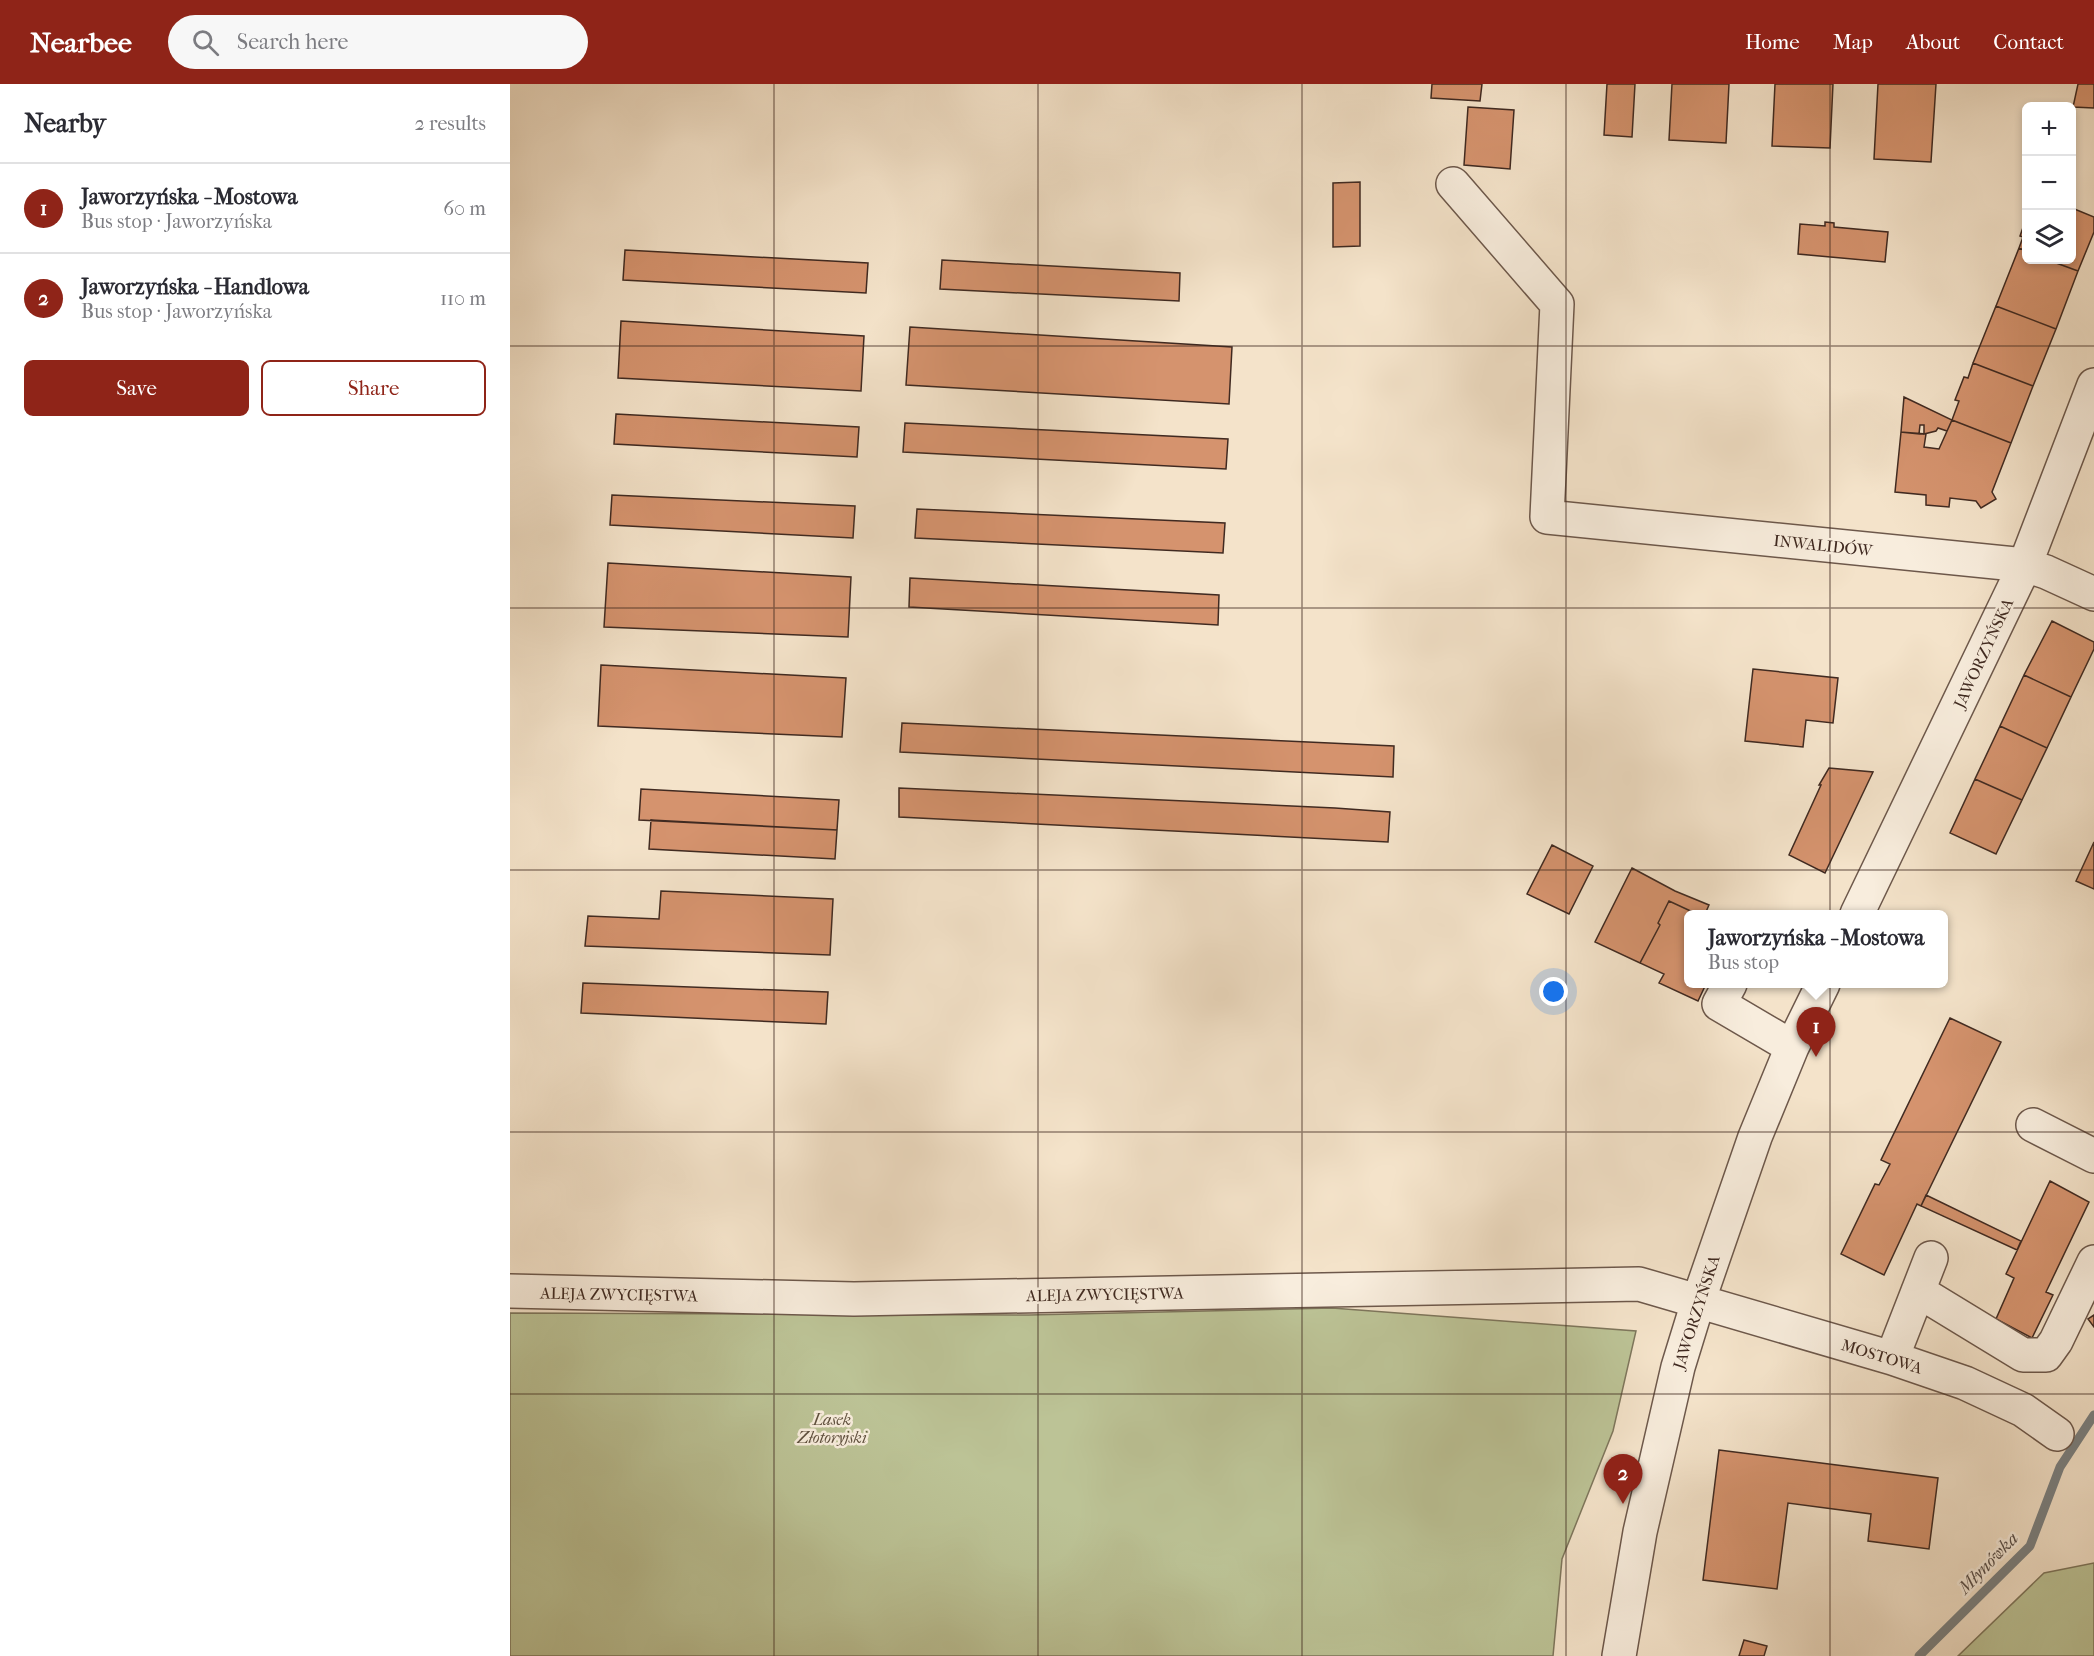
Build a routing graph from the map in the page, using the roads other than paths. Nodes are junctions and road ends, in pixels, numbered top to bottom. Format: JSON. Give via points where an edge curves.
{"nodes":[{"id":1,"x":1453,"y":184,"type":"dead end"},
{"id":2,"x":2094,"y":385,"type":"edge"},
{"id":3,"x":2025,"y":565,"type":"junction"},
{"id":4,"x":2094,"y":594,"type":"edge"},
{"id":5,"x":1859,"y":910,"type":"edge"},
{"id":6,"x":1728,"y":988,"type":"edge"},
{"id":7,"x":1821,"y":988,"type":"edge"},
{"id":8,"x":1792,"y":1047,"type":"junction"},
{"id":9,"x":2033,"y":1125,"type":"dead end"},
{"id":10,"x":2094,"y":1156,"type":"edge"},
{"id":11,"x":1931,"y":1258,"type":"dead end"},
{"id":12,"x":2094,"y":1262,"type":"edge"},
{"id":13,"x":510,"y":1291,"type":"edge"},
{"id":14,"x":1918,"y":1291,"type":"junction"},
{"id":15,"x":1698,"y":1302,"type":"junction"},
{"id":16,"x":1892,"y":1359,"type":"junction"},
{"id":17,"x":2057,"y":1434,"type":"dead end"},
{"id":18,"x":1619,"y":1656,"type":"edge"}],
"edges":[{"from":1,"to":3,"type":"street","name":"INWALIDÓW","via":[[1557,304],[1547,518]]},
{"from":2,"to":3,"type":"street","name":"JAWORZYŃSKA"},
{"from":3,"to":4,"type":"street","name":"INWALIDÓW"},
{"from":3,"to":5,"type":"street","name":"JAWORZYŃSKA"},
{"from":6,"to":8,"type":"street","via":[[1719,1005]]},
{"from":7,"to":8,"type":"street","name":"JAWORZYŃSKA"},
{"from":8,"to":15,"type":"street","name":"JAWORZYŃSKA","via":[[1755,1137]]},
{"from":9,"to":10,"type":"street"},
{"from":11,"to":14,"type":"street"},
{"from":12,"to":14,"type":"street","via":[[2046,1355],[2023,1355]]},
{"from":13,"to":15,"type":"street","name":"ALEJA ZWYCIĘSTWA","via":[[854,1299],[1639,1284]]},
{"from":14,"to":16,"type":"street"},
{"from":15,"to":16,"type":"street","name":"MOSTOWA"},
{"from":15,"to":18,"type":"street","name":"JAWORZYŃSKA","via":[[1678,1367],[1647,1499]]},
{"from":16,"to":17,"type":"street","name":"MOSTOWA","via":[[1975,1388],[2023,1410]]}]}
